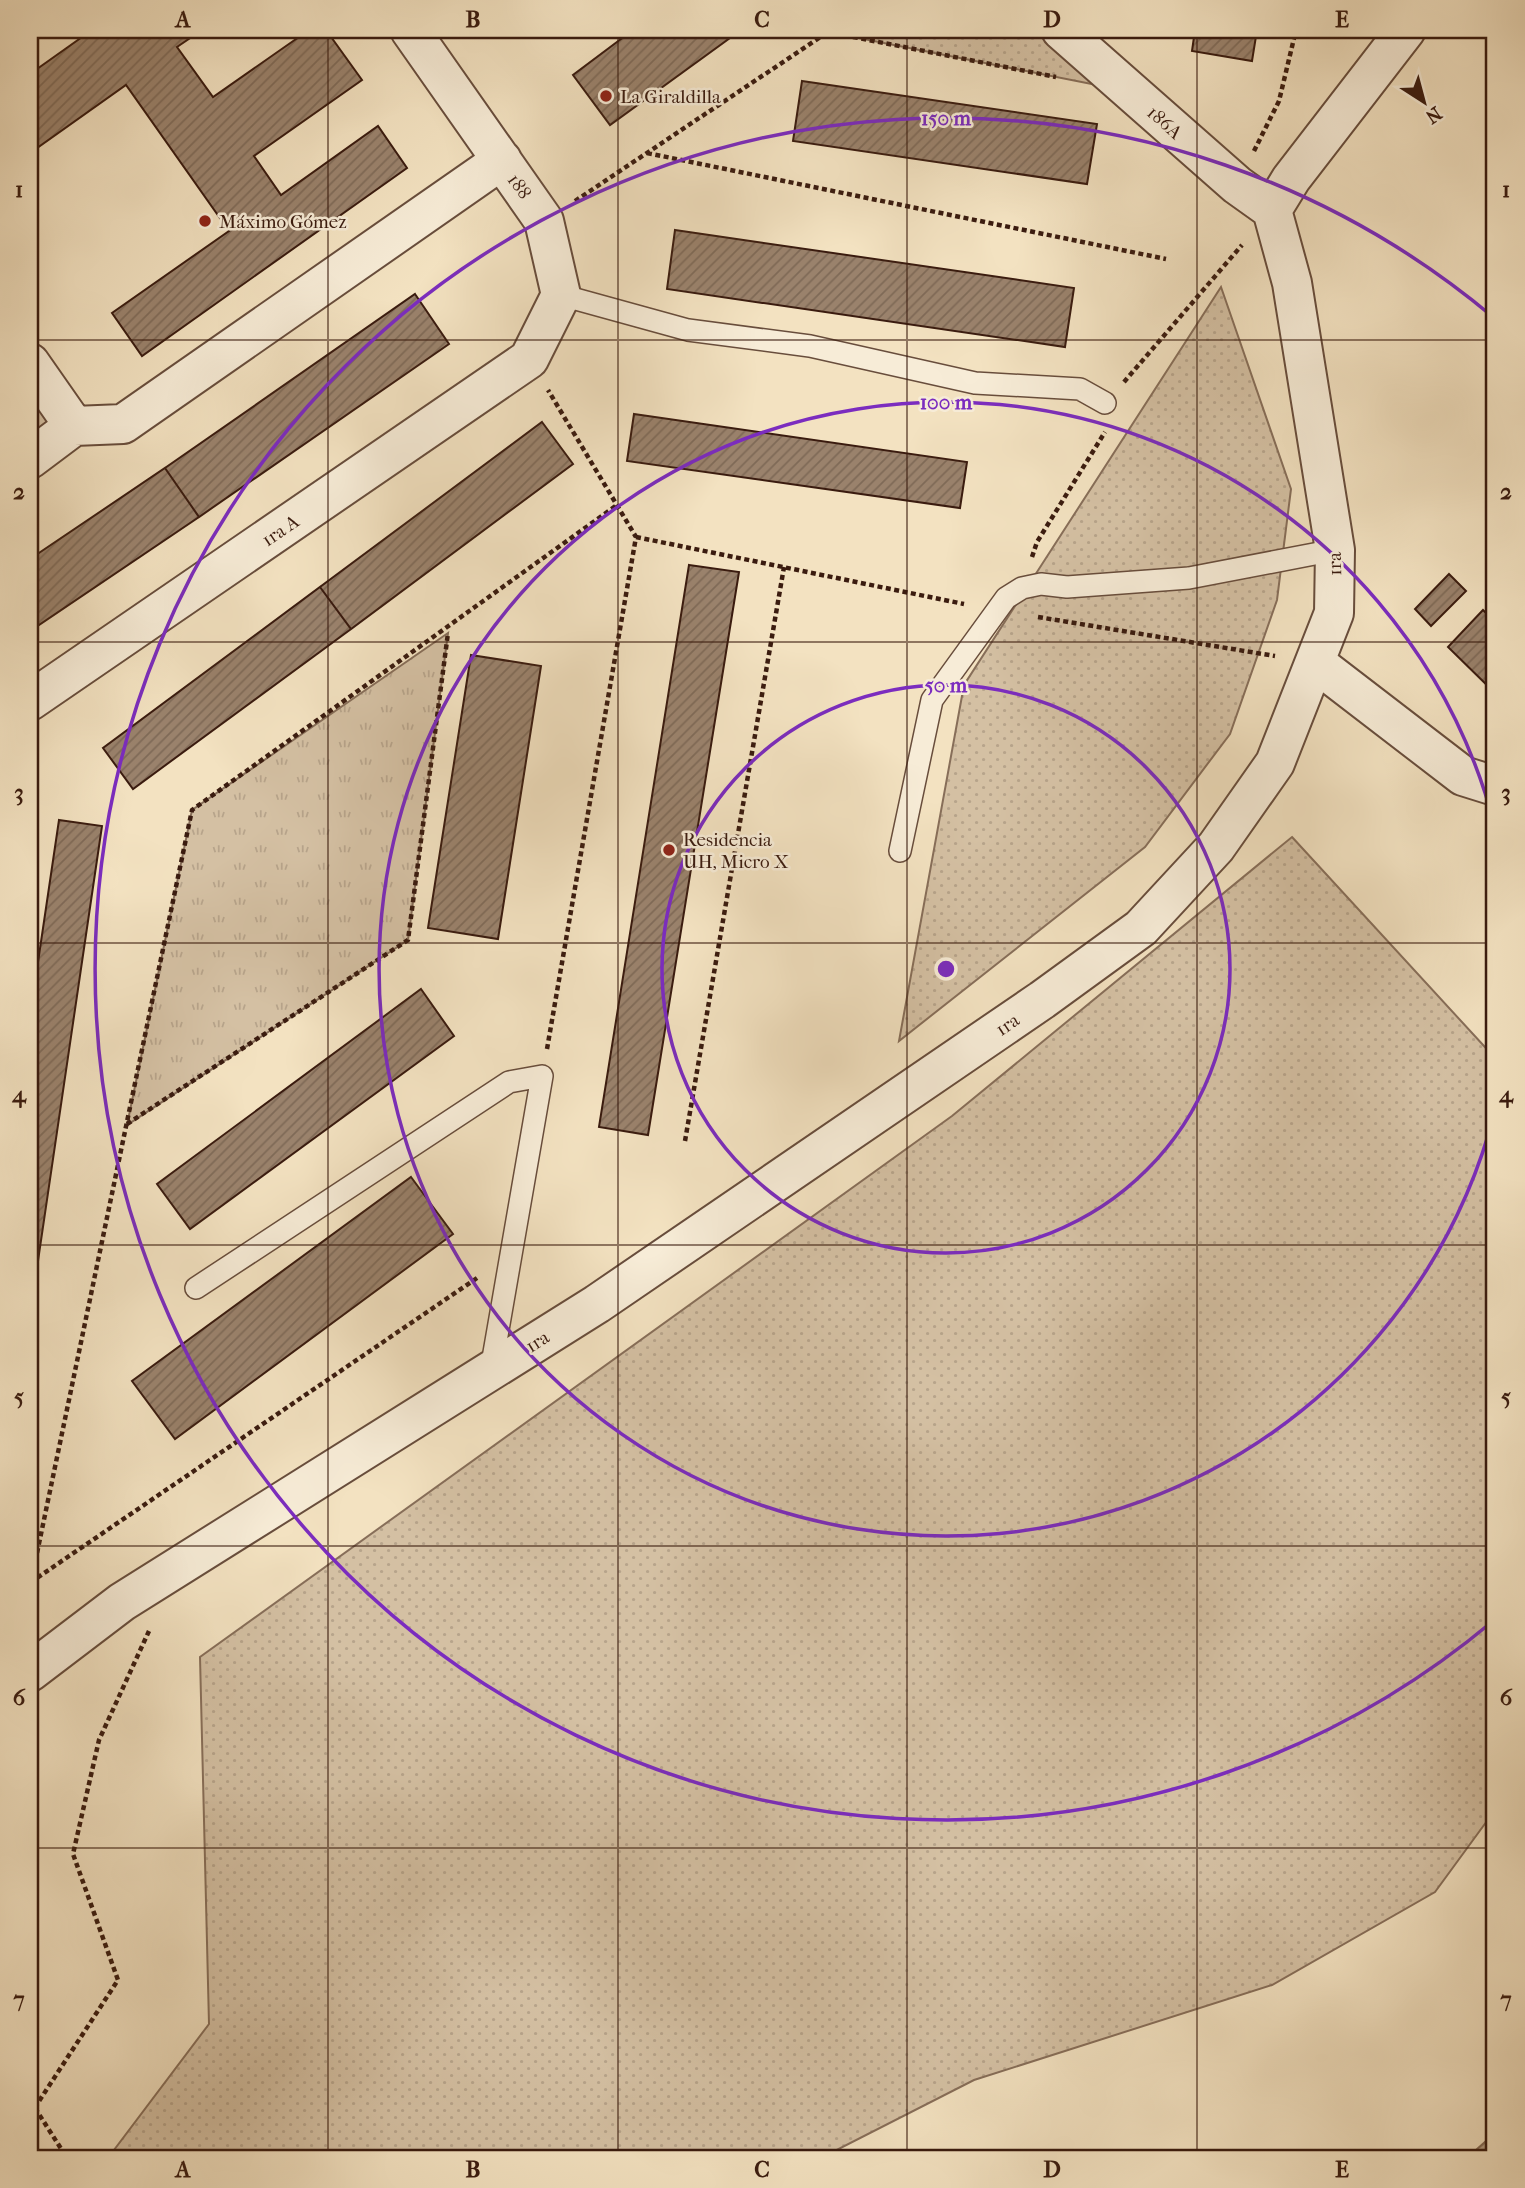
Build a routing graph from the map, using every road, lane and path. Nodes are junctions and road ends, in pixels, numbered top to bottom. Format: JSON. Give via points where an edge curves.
{"nodes":[{"id":1,"x":410,"y":30,"type":"edge"},
{"id":2,"x":1061,"y":30,"type":"edge"},
{"id":3,"x":1296,"y":30,"type":"edge"},
{"id":4,"x":1406,"y":30,"type":"edge"},
{"id":5,"x":829,"y":31,"type":"edge"},
{"id":6,"x":1066,"y":79,"type":"dead end"},
{"id":7,"x":647,"y":153,"type":"junction"},
{"id":8,"x":502,"y":160,"type":"junction"},
{"id":9,"x":1237,"y":185,"type":"junction"},
{"id":10,"x":1272,"y":210,"type":"junction"},
{"id":11,"x":544,"y":221,"type":"junction"},
{"id":12,"x":1166,"y":259,"type":"dead end"},
{"id":13,"x":561,"y":295,"type":"junction"},
{"id":14,"x":529,"y":359,"type":"junction"},
{"id":15,"x":30,"y":363,"type":"edge"},
{"id":16,"x":1105,"y":404,"type":"dead end"},
{"id":17,"x":74,"y":426,"type":"junction"},
{"id":18,"x":30,"y":459,"type":"edge"},
{"id":19,"x":617,"y":505,"type":"junction"},
{"id":20,"x":1335,"y":550,"type":"junction"},
{"id":21,"x":784,"y":567,"type":"dead end"},
{"id":22,"x":449,"y":633,"type":"dead end"},
{"id":23,"x":1316,"y":663,"type":"junction"},
{"id":24,"x":30,"y":701,"type":"edge"},
{"id":25,"x":1495,"y":786,"type":"edge"},
{"id":26,"x":900,"y":851,"type":"dead end"},
{"id":27,"x":542,"y":1076,"type":"junction"},
{"id":28,"x":127,"y":1125,"type":"junction"},
{"id":29,"x":685,"y":1142,"type":"dead end"},
{"id":30,"x":511,"y":1255,"type":"junction"},
{"id":31,"x":196,"y":1288,"type":"dead end"},
{"id":32,"x":491,"y":1370,"type":"junction"},
{"id":33,"x":150,"y":1629,"type":"dead end"},
{"id":34,"x":30,"y":1672,"type":"edge"},
{"id":35,"x":35,"y":2108,"type":"junction"},
{"id":36,"x":30,"y":2115,"type":"edge"},
{"id":37,"x":66,"y":2158,"type":"edge"}],
"edges":[{"from":1,"to":8,"type":"street","name":"188"},
{"from":2,"to":9,"type":"street","name":"186A"},
{"from":3,"to":9,"type":"path","via":[[1279,101]]},
{"from":4,"to":10,"type":"street"},
{"from":5,"to":6,"type":"path"},
{"from":5,"to":7,"type":"path"},
{"from":7,"to":11,"type":"path"},
{"from":7,"to":12,"type":"path"},
{"from":8,"to":11,"type":"street","name":"188"},
{"from":8,"to":17,"type":"street","via":[[122,424]]},
{"from":9,"to":10,"type":"street","name":"186A"},
{"from":10,"to":20,"type":"street","name":"1ra","via":[[1292,283]]},
{"from":11,"to":13,"type":"street","name":"188"},
{"from":13,"to":14,"type":"street"},
{"from":13,"to":16,"type":"lane","via":[[688,330],[810,346],[975,383],[1080,389]]},
{"from":14,"to":19,"type":"path"},
{"from":14,"to":24,"type":"street","name":"1ra A"},
{"from":15,"to":17,"type":"street"},
{"from":17,"to":18,"type":"street"},
{"from":19,"to":27,"type":"path","via":[[636,537]]},
{"from":19,"to":28,"type":"path","via":[[192,810]]},
{"from":20,"to":23,"type":"street","name":"1ra","via":[[1334,613]]},
{"from":20,"to":26,"type":"lane","via":[[1189,578],[1067,587],[1041,584],[1006,598],[932,700]]},
{"from":21,"to":29,"type":"path"},
{"from":22,"to":28,"type":"path","via":[[408,940]]},
{"from":23,"to":25,"type":"street","via":[[1463,776]]},
{"from":23,"to":32,"type":"street","name":"1ra","via":[[1275,763],[1216,848],[1141,928],[620,1288]]},
{"from":27,"to":30,"type":"lane"},
{"from":27,"to":31,"type":"lane","via":[[509,1082]]},
{"from":28,"to":30,"type":"path","via":[[31,1582]]},
{"from":30,"to":32,"type":"lane"},
{"from":32,"to":34,"type":"street","name":"1ra","via":[[122,1602]]},
{"from":33,"to":35,"type":"path","via":[[99,1740],[73,1854],[118,1980]]},
{"from":35,"to":36,"type":"path"},
{"from":35,"to":37,"type":"path"}]}
